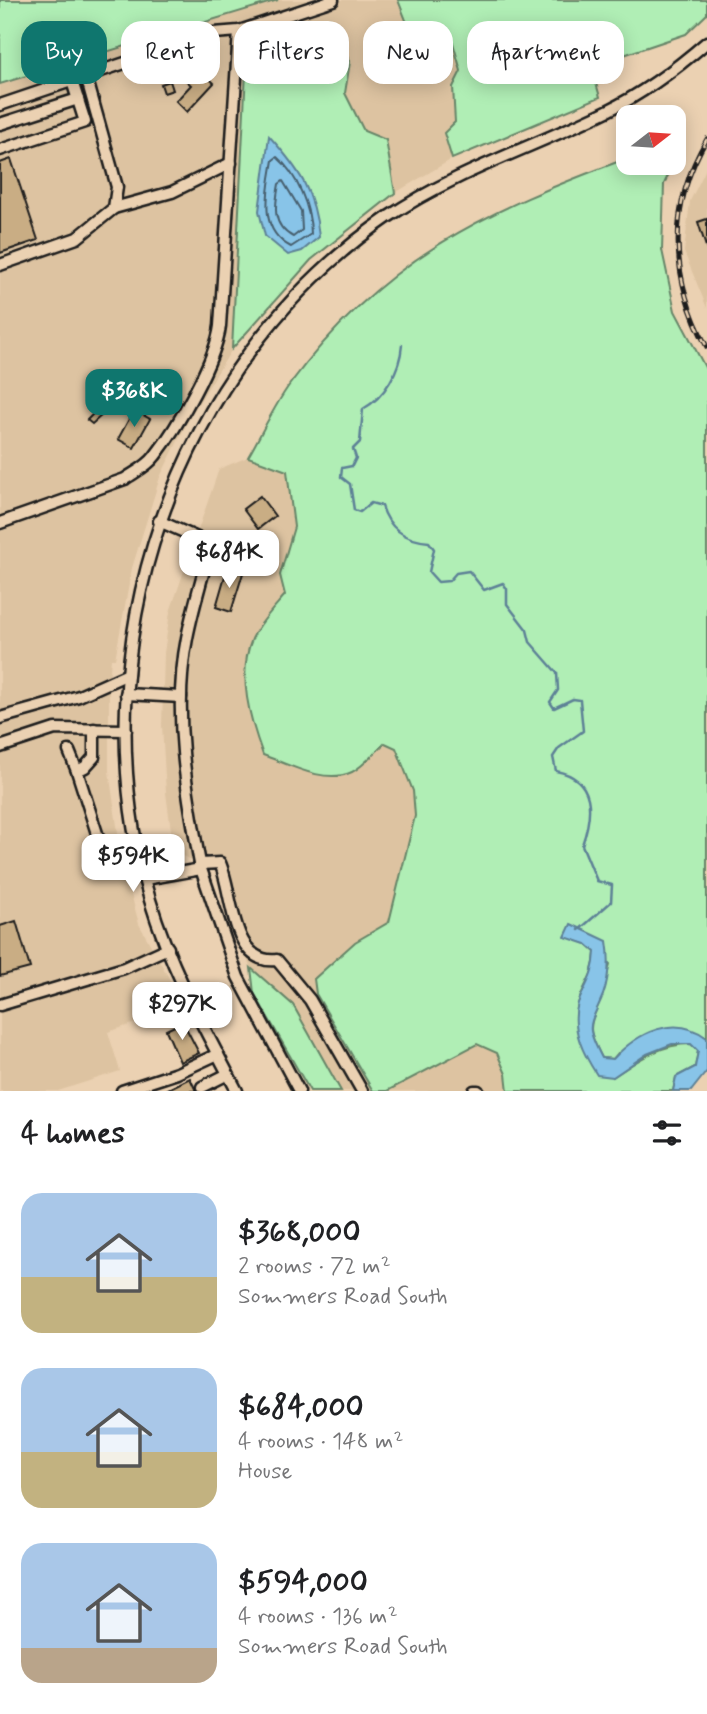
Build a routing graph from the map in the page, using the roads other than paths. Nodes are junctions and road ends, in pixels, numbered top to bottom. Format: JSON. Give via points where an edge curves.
{"nodes":[{"id":1,"x":333,"y":0,"type":"edge"},
{"id":2,"x":269,"y":21,"type":"edge"},
{"id":3,"x":234,"y":31,"type":"edge"},
{"id":4,"x":707,"y":42,"type":"edge"},
{"id":5,"x":107,"y":69,"type":"edge"},
{"id":6,"x":63,"y":84,"type":"edge"},
{"id":7,"x":73,"y":84,"type":"edge"},
{"id":8,"x":88,"y":84,"type":"edge"},
{"id":9,"x":236,"y":84,"type":"edge"},
{"id":10,"x":78,"y":99,"type":"junction"},
{"id":11,"x":0,"y":105,"type":"edge"},
{"id":12,"x":0,"y":124,"type":"edge"},
{"id":13,"x":0,"y":150,"type":"edge"},
{"id":14,"x":231,"y":163,"type":"junction"},
{"id":15,"x":114,"y":208,"type":"junction"},
{"id":16,"x":0,"y":265,"type":"edge"},
{"id":17,"x":159,"y":521,"type":"junction"},
{"id":18,"x":0,"y":523,"type":"edge"},
{"id":19,"x":128,"y":674,"type":"junction"},
{"id":20,"x":126,"y":694,"type":"junction"},
{"id":21,"x":181,"y":697,"type":"junction"},
{"id":22,"x":0,"y":718,"type":"edge"},
{"id":23,"x":94,"y":729,"type":"junction"},
{"id":24,"x":126,"y":730,"type":"junction"},
{"id":25,"x":0,"y":747,"type":"edge"},
{"id":26,"x":69,"y":751,"type":"dead end"},
{"id":27,"x":77,"y":771,"type":"junction"},
{"id":28,"x":101,"y":846,"type":"dead end"},
{"id":29,"x":200,"y":866,"type":"junction"},
{"id":30,"x":145,"y":879,"type":"junction"},
{"id":31,"x":168,"y":947,"type":"junction"},
{"id":32,"x":0,"y":1004,"type":"edge"},
{"id":33,"x":218,"y":1054,"type":"junction"},
{"id":34,"x":228,"y":1074,"type":"junction"},
{"id":35,"x":202,"y":1087,"type":"dead end"},
{"id":36,"x":141,"y":1088,"type":"edge"},
{"id":37,"x":122,"y":1091,"type":"edge"},
{"id":38,"x":237,"y":1091,"type":"edge"},
{"id":39,"x":299,"y":1091,"type":"edge"},
{"id":40,"x":362,"y":1091,"type":"edge"}],
"edges":[{"from":1,"to":2,"type":"street"},
{"from":3,"to":5,"type":"street","via":[[214,33]]},
{"from":4,"to":17,"type":"street","via":[[606,112],[426,192],[330,262],[299,292],[234,377],[181,470]]},
{"from":6,"to":11,"type":"street"},
{"from":7,"to":10,"type":"street"},
{"from":8,"to":15,"type":"street","via":[[117,187]]},
{"from":9,"to":14,"type":"street"},
{"from":10,"to":12,"type":"street"},
{"from":10,"to":13,"type":"street","via":[[85,122]]},
{"from":14,"to":15,"type":"street","via":[[172,192]]},
{"from":14,"to":18,"type":"street","via":[[217,346],[163,444],[154,458],[125,479]]},
{"from":15,"to":16,"type":"street","via":[[77,238]]},
{"from":17,"to":19,"type":"street","via":[[138,597]]},
{"from":17,"to":21,"type":"street","via":[[211,544],[186,639]]},
{"from":19,"to":20,"type":"street"},
{"from":19,"to":22,"type":"street","via":[[79,696]]},
{"from":20,"to":21,"type":"street"},
{"from":20,"to":24,"type":"street"},
{"from":21,"to":29,"type":"street","via":[[190,812]]},
{"from":23,"to":24,"type":"street"},
{"from":23,"to":25,"type":"street","via":[[55,729]]},
{"from":23,"to":27,"type":"street","via":[[94,757]]},
{"from":24,"to":30,"type":"street","via":[[130,792]]},
{"from":26,"to":27,"type":"street"},
{"from":27,"to":28,"type":"street"},
{"from":29,"to":30,"type":"street"},
{"from":29,"to":39,"type":"street","via":[[238,977]]},
{"from":29,"to":40,"type":"street","via":[[220,863],[231,910],[249,953],[277,960],[310,1000]]},
{"from":30,"to":31,"type":"street"},
{"from":31,"to":32,"type":"street","via":[[124,968]]},
{"from":31,"to":33,"type":"street"},
{"from":33,"to":34,"type":"street"},
{"from":33,"to":36,"type":"street"},
{"from":34,"to":35,"type":"street"},
{"from":34,"to":38,"type":"street"},
{"from":36,"to":37,"type":"street"}]}
